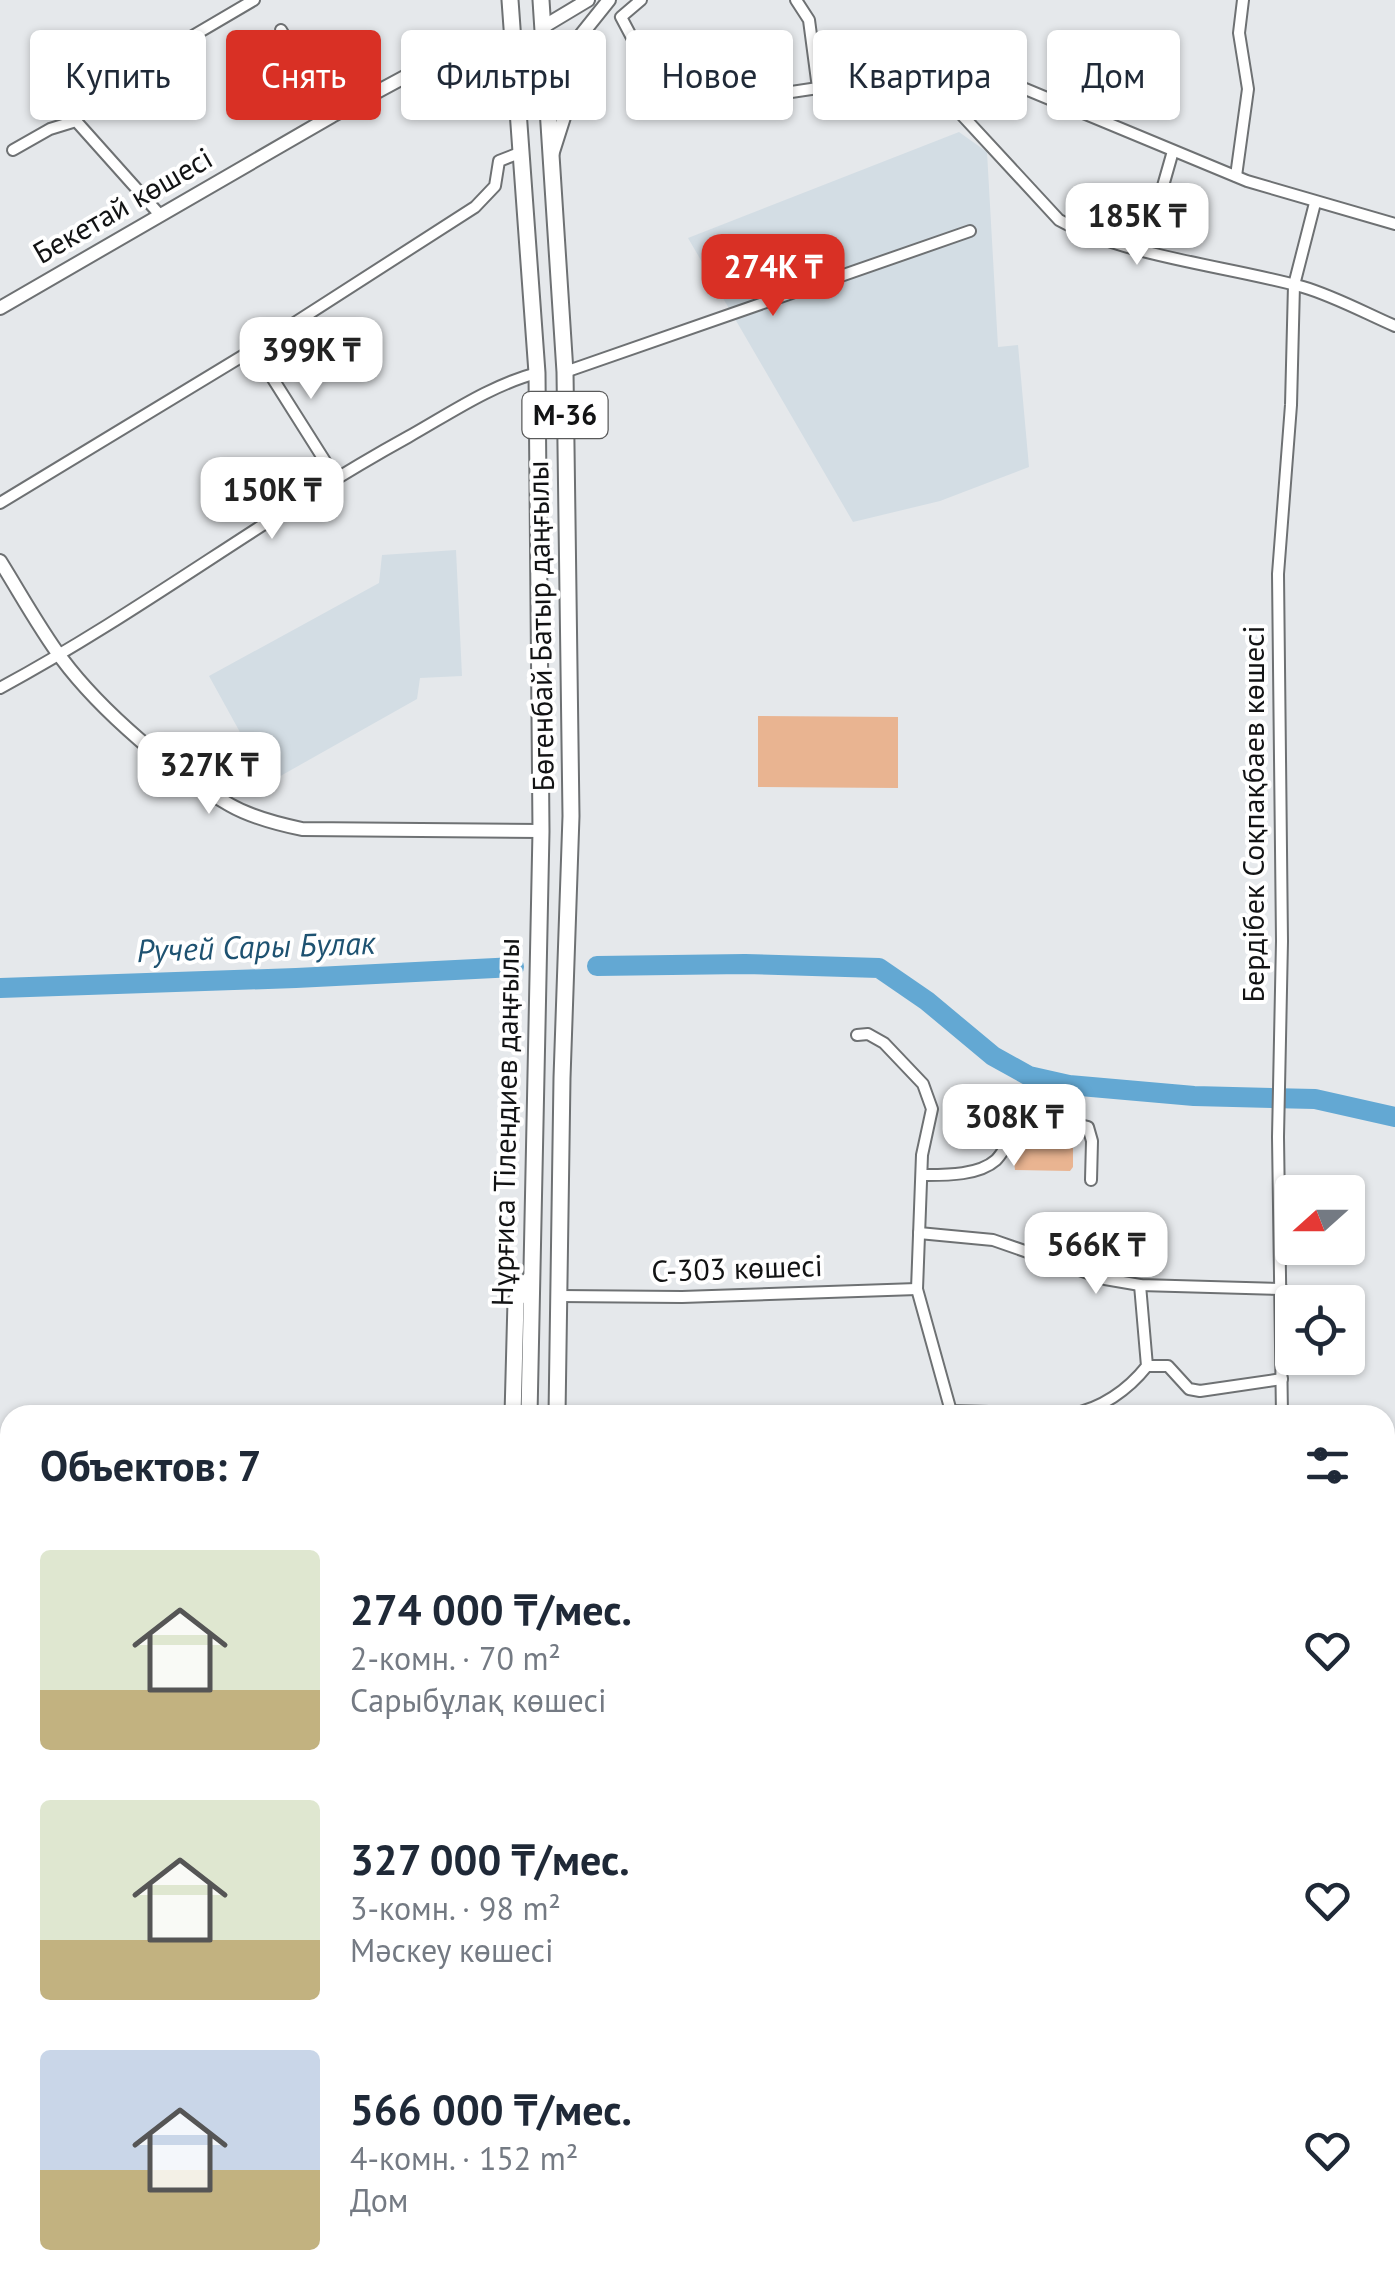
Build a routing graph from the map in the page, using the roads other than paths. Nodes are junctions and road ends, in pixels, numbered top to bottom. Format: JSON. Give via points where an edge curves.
{"nodes":[{"id":1,"x":254,"y":0,"type":"edge"},
{"id":2,"x":510,"y":0,"type":"edge"},
{"id":3,"x":540,"y":0,"type":"edge"},
{"id":4,"x":588,"y":0,"type":"edge"},
{"id":5,"x":608,"y":0,"type":"edge"},
{"id":6,"x":641,"y":0,"type":"edge"},
{"id":7,"x":796,"y":0,"type":"edge"},
{"id":8,"x":1244,"y":0,"type":"edge"},
{"id":9,"x":543,"y":26,"type":"junction"},
{"id":10,"x":203,"y":30,"type":"edge"},
{"id":11,"x":513,"y":30,"type":"edge"},
{"id":12,"x":536,"y":30,"type":"edge"},
{"id":13,"x":813,"y":46,"type":"edge"},
{"id":14,"x":1027,"y":88,"type":"edge"},
{"id":15,"x":813,"y":89,"type":"edge"},
{"id":16,"x":76,"y":120,"type":"joint"},
{"id":17,"x":325,"y":120,"type":"edge"},
{"id":18,"x":520,"y":120,"type":"edge"},
{"id":19,"x":968,"y":120,"type":"edge"},
{"id":20,"x":13,"y":150,"type":"dead end"},
{"id":21,"x":1174,"y":151,"type":"junction"},
{"id":22,"x":522,"y":152,"type":"junction"},
{"id":23,"x":552,"y":154,"type":"junction"},
{"id":24,"x":1236,"y":176,"type":"junction"},
{"id":25,"x":1315,"y":202,"type":"junction"},
{"id":26,"x":160,"y":215,"type":"junction"},
{"id":27,"x":1395,"y":224,"type":"edge"},
{"id":28,"x":970,"y":231,"type":"dead end"},
{"id":29,"x":1145,"y":250,"type":"junction"},
{"id":30,"x":1294,"y":285,"type":"junction"},
{"id":31,"x":0,"y":307,"type":"edge"},
{"id":32,"x":1395,"y":326,"type":"edge"},
{"id":33,"x":254,"y":349,"type":"junction"},
{"id":34,"x":565,"y":372,"type":"junction"},
{"id":35,"x":538,"y":373,"type":"junction"},
{"id":36,"x":335,"y":477,"type":"junction"},
{"id":37,"x":0,"y":503,"type":"edge"},
{"id":38,"x":0,"y":561,"type":"edge"},
{"id":39,"x":59,"y":656,"type":"junction"},
{"id":40,"x":0,"y":688,"type":"edge"},
{"id":41,"x":541,"y":831,"type":"junction"},
{"id":42,"x":570,"y":832,"type":"junction"},
{"id":43,"x":857,"y":1034,"type":"dead end"},
{"id":44,"x":534,"y":1076,"type":"junction"},
{"id":45,"x":562,"y":1078,"type":"junction"},
{"id":46,"x":922,"y":1176,"type":"junction"},
{"id":47,"x":1091,"y":1180,"type":"dead end"},
{"id":48,"x":919,"y":1233,"type":"junction"},
{"id":49,"x":529,"y":1280,"type":"junction"},
{"id":50,"x":1140,"y":1285,"type":"junction"},
{"id":51,"x":1282,"y":1285,"type":"edge"},
{"id":52,"x":917,"y":1289,"type":"junction"},
{"id":53,"x":1275,"y":1289,"type":"edge"},
{"id":54,"x":559,"y":1296,"type":"junction"},
{"id":55,"x":1147,"y":1366,"type":"junction"},
{"id":56,"x":1282,"y":1378,"type":"joint"},
{"id":57,"x":513,"y":1405,"type":"edge"},
{"id":58,"x":529,"y":1405,"type":"edge"},
{"id":59,"x":557,"y":1405,"type":"edge"},
{"id":60,"x":949,"y":1405,"type":"edge"},
{"id":61,"x":1098,"y":1405,"type":"edge"},
{"id":62,"x":1282,"y":1405,"type":"edge"}],
"edges":[{"from":1,"to":10,"type":"street"},
{"from":2,"to":11,"type":"main road","name":"Бөгенбай Батыр даңғылы","number":"M-36"},
{"from":3,"to":9,"type":"main road","name":"Бөгенбай Батыр даңғылы","number":"M-36"},
{"from":4,"to":9,"type":"street"},
{"from":5,"to":23,"type":"street","via":[[576,40]]},
{"from":6,"to":15,"type":"street","via":[[621,17],[647,66],[688,102],[698,106]]},
{"from":7,"to":13,"type":"street","via":[[810,20]]},
{"from":8,"to":24,"type":"street","via":[[1240,33],[1248,89]]},
{"from":9,"to":12,"type":"main road","name":"Бекетай көшесі"},
{"from":9,"to":23,"type":"main road","name":"Бөгенбай Батыр даңғылы","number":"M-36"},
{"from":14,"to":21,"type":"street"},
{"from":16,"to":20,"type":"street"},
{"from":16,"to":26,"type":"street"},
{"from":17,"to":26,"type":"street","name":"Бекетай көшесі"},
{"from":18,"to":22,"type":"main road","name":"Бөгенбай Батыр даңғылы","number":"M-36"},
{"from":19,"to":29,"type":"street","via":[[1059,220]]},
{"from":21,"to":24,"type":"street"},
{"from":21,"to":29,"type":"street"},
{"from":22,"to":33,"type":"street","via":[[499,162],[495,186],[475,206]]},
{"from":22,"to":35,"type":"main road","name":"Бөгенбай Батыр даңғылы","number":"M-36"},
{"from":23,"to":34,"type":"main road","name":"Бөгенбай Батыр даңғылы","number":"M-36"},
{"from":24,"to":25,"type":"street"},
{"from":25,"to":27,"type":"street"},
{"from":25,"to":30,"type":"street","name":"Бердібек Соқпақбаев көшесі"},
{"from":26,"to":31,"type":"street","name":"Бекетай көшесі"},
{"from":28,"to":34,"type":"street"},
{"from":29,"to":30,"type":"street"},
{"from":30,"to":32,"type":"street"},
{"from":30,"to":51,"type":"street","name":"Бердібек Соқпақбаев көшесі","via":[[1278,607]]},
{"from":33,"to":36,"type":"street"},
{"from":33,"to":37,"type":"street"},
{"from":34,"to":35,"type":"main road"},
{"from":34,"to":42,"type":"main road","name":"Бөгенбай Батыр даңғылы","number":"M-36"},
{"from":35,"to":36,"type":"street","via":[[486,394]]},
{"from":35,"to":41,"type":"main road","name":"Бөгенбай Батыр даңғылы","number":"M-36"},
{"from":36,"to":39,"type":"street"},
{"from":38,"to":39,"type":"street"},
{"from":39,"to":40,"type":"street"},
{"from":39,"to":41,"type":"street","via":[[115,717],[184,774],[230,806],[281,825]]},
{"from":41,"to":42,"type":"main road"},
{"from":41,"to":44,"type":"main road","name":"Нұрғиса Тілендиев даңғылы","number":"M-36"},
{"from":42,"to":45,"type":"main road","name":"Нұрғиса Тілендиев даңғылы","number":"M-36"},
{"from":43,"to":46,"type":"street","via":[[884,1043],[923,1084],[932,1109]]},
{"from":44,"to":45,"type":"main road"},
{"from":44,"to":49,"type":"main road","name":"Нұрғиса Тілендиев даңғылы","number":"M-36"},
{"from":45,"to":54,"type":"main road","name":"Нұрғиса Тілендиев даңғылы","number":"M-36"},
{"from":46,"to":47,"type":"street","via":[[982,1170],[1017,1134],[1080,1125],[1088,1127],[1092,1141]]},
{"from":46,"to":48,"type":"street"},
{"from":48,"to":50,"type":"street","via":[[980,1236]]},
{"from":48,"to":52,"type":"street"},
{"from":49,"to":57,"type":"main road","via":[[516,1301]]},
{"from":49,"to":58,"type":"main road","name":"Нұрғиса Тілендиев даңғылы","number":"M-36"},
{"from":50,"to":53,"type":"street"},
{"from":50,"to":55,"type":"street"},
{"from":52,"to":54,"type":"street","name":"С-303 көшесі"},
{"from":52,"to":60,"type":"street"},
{"from":54,"to":59,"type":"main road","name":"Нұрғиса Тілендиев даңғылы","number":"M-36"},
{"from":55,"to":56,"type":"street","via":[[1168,1366],[1200,1391]]},
{"from":55,"to":61,"type":"street"},
{"from":56,"to":62,"type":"street"}]}
